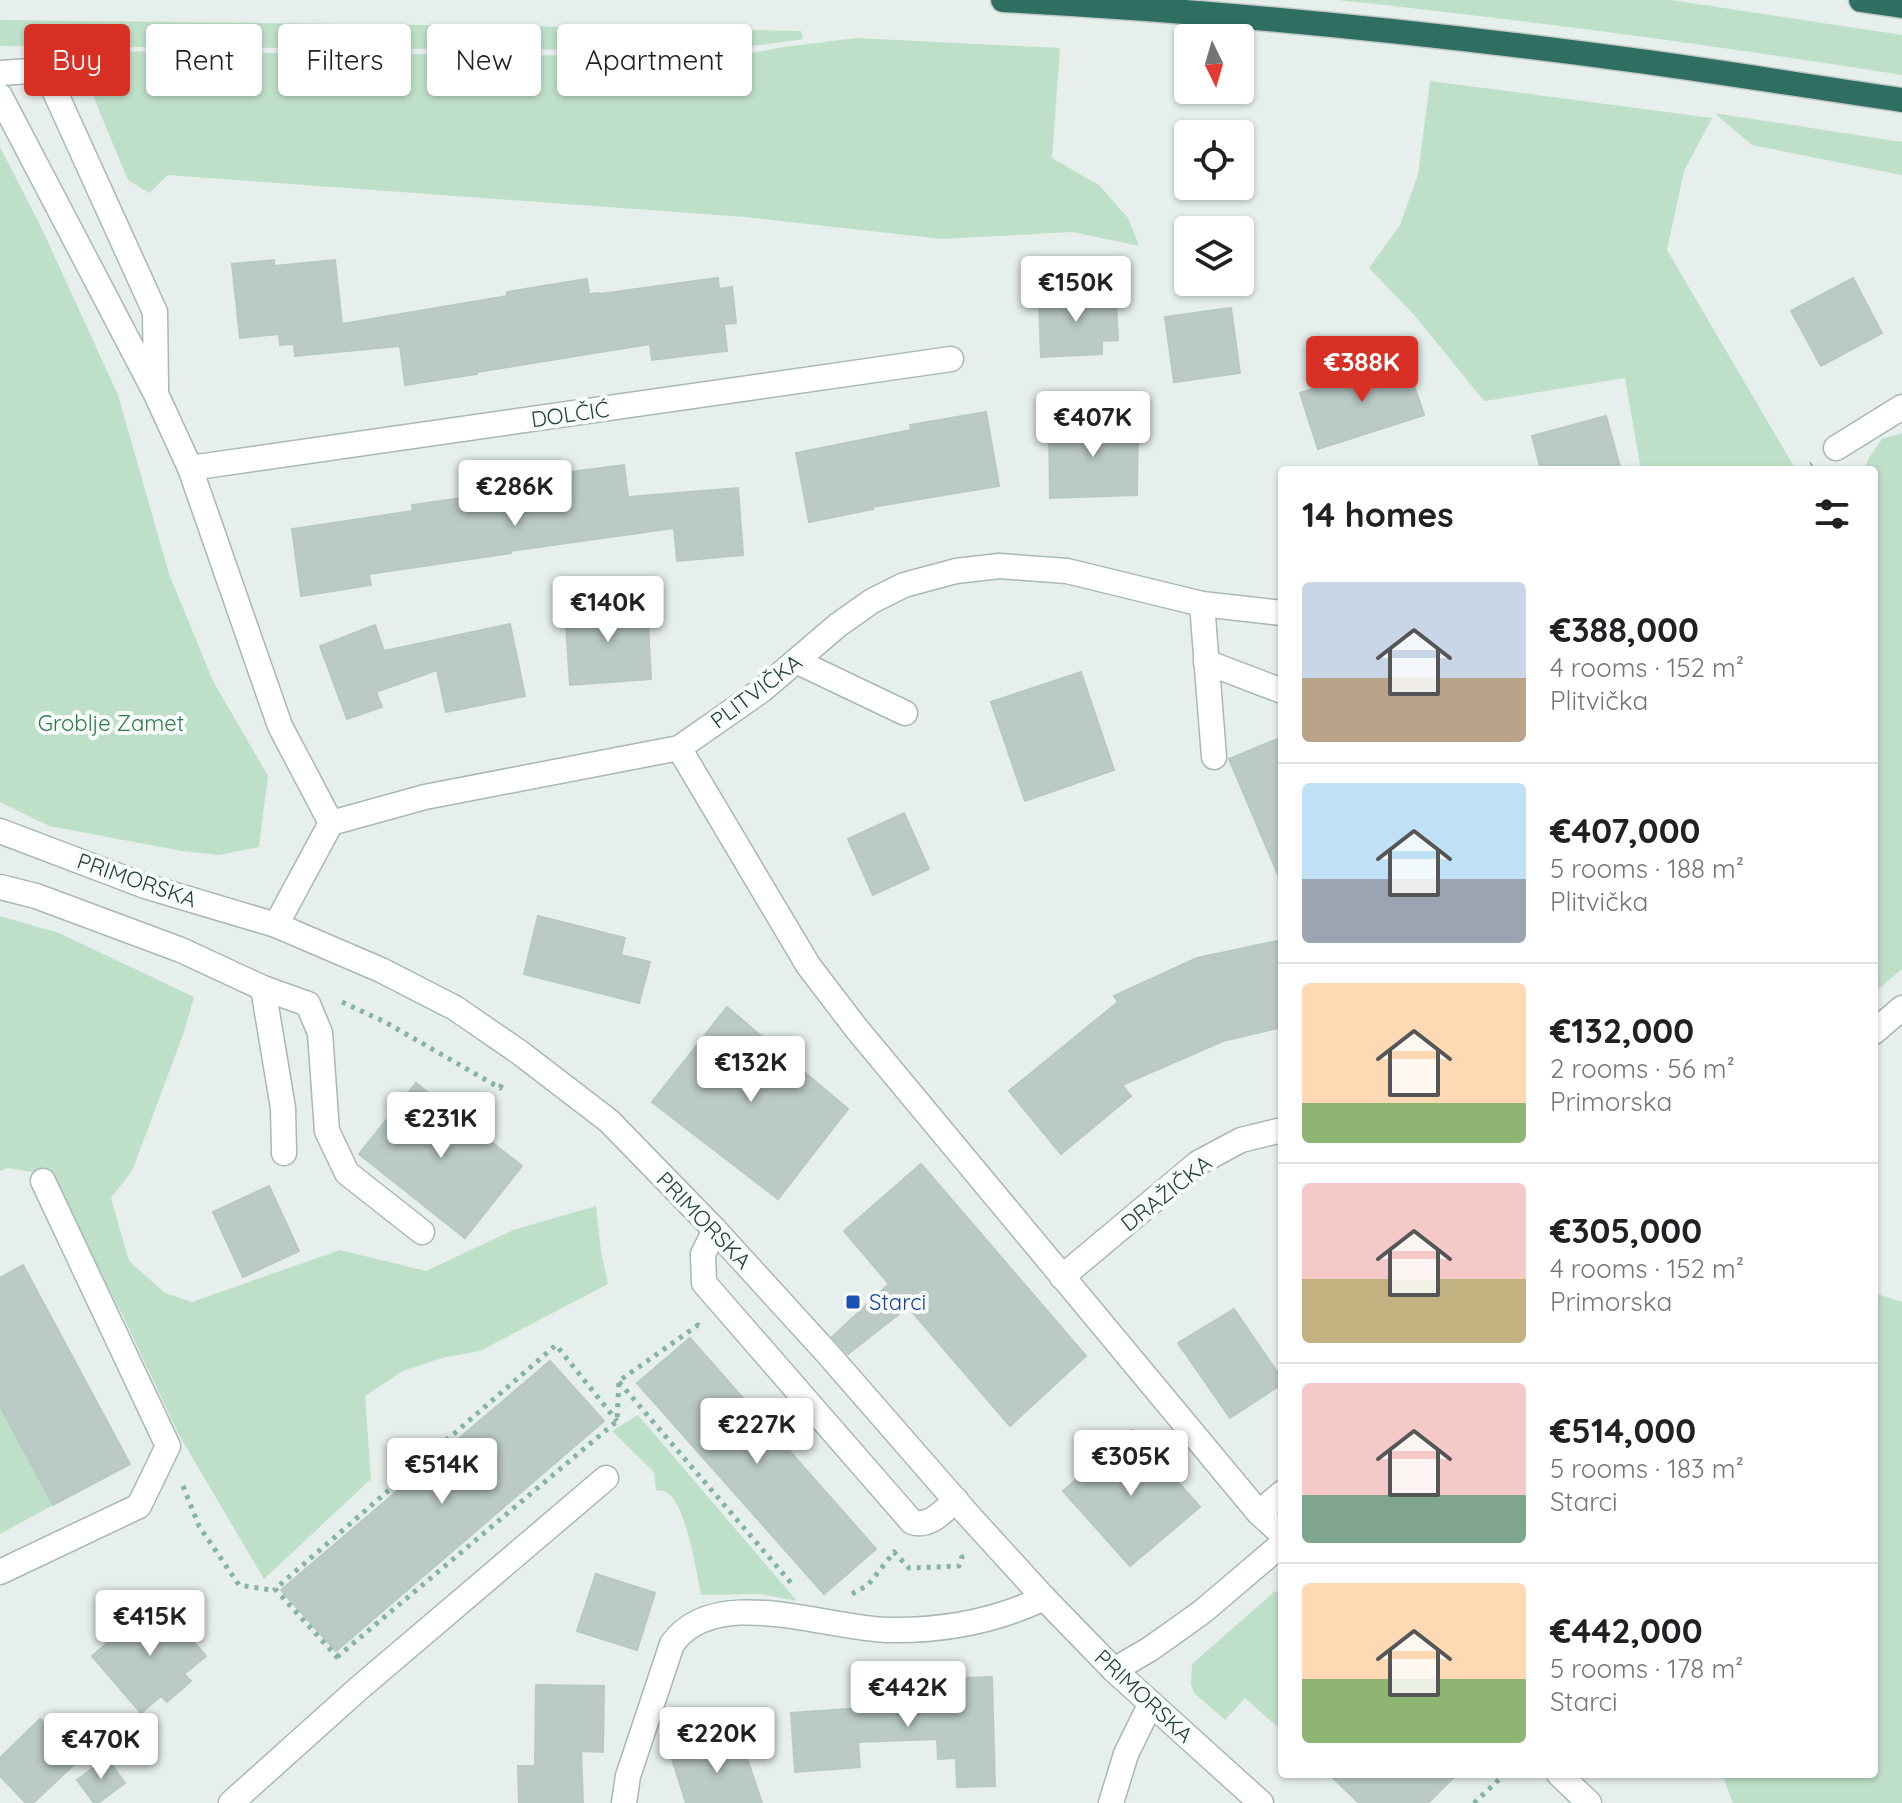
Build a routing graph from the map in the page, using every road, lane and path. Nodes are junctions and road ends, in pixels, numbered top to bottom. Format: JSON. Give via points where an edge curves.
{"nodes":[{"id":1,"x":1003,"y":0,"type":"edge"},
{"id":2,"x":1861,"y":0,"type":"edge"},
{"id":3,"x":1902,"y":6,"type":"edge"},
{"id":4,"x":0,"y":73,"type":"edge"},
{"id":5,"x":0,"y":96,"type":"edge"},
{"id":6,"x":1902,"y":100,"type":"edge"},
{"id":7,"x":951,"y":359,"type":"dead end"},
{"id":8,"x":156,"y":394,"type":"junction"},
{"id":9,"x":1902,"y":407,"type":"edge"},
{"id":10,"x":1836,"y":448,"type":"dead end"},
{"id":11,"x":190,"y":468,"type":"junction"},
{"id":12,"x":1202,"y":604,"type":"junction"},
{"id":13,"x":1278,"y":613,"type":"edge"},
{"id":14,"x":796,"y":661,"type":"junction"},
{"id":15,"x":1206,"y":662,"type":"junction"},
{"id":16,"x":1278,"y":689,"type":"edge"},
{"id":17,"x":905,"y":713,"type":"dead end"},
{"id":18,"x":679,"y":748,"type":"junction"},
{"id":19,"x":1214,"y":757,"type":"dead end"},
{"id":20,"x":331,"y":823,"type":"junction"},
{"id":21,"x":3,"y":830,"type":"edge"},
{"id":22,"x":0,"y":887,"type":"edge"},
{"id":23,"x":276,"y":925,"type":"junction"},
{"id":24,"x":263,"y":988,"type":"junction"},
{"id":25,"x":308,"y":1004,"type":"junction"},
{"id":26,"x":1902,"y":1008,"type":"edge"},
{"id":27,"x":1878,"y":1029,"type":"edge"},
{"id":28,"x":503,"y":1082,"type":"dead end"},
{"id":29,"x":1278,"y":1131,"type":"edge"},
{"id":30,"x":284,"y":1153,"type":"dead end"},
{"id":31,"x":43,"y":1181,"type":"dead end"},
{"id":32,"x":715,"y":1230,"type":"junction"},
{"id":33,"x":422,"y":1232,"type":"dead end"},
{"id":34,"x":1062,"y":1277,"type":"junction"},
{"id":35,"x":698,"y":1325,"type":"dead end"},
{"id":36,"x":619,"y":1381,"type":"junction"},
{"id":37,"x":617,"y":1421,"type":"junction"},
{"id":38,"x":168,"y":1446,"type":"junction"},
{"id":39,"x":606,"y":1478,"type":"dead end"},
{"id":40,"x":1278,"y":1496,"type":"edge"},
{"id":41,"x":956,"y":1500,"type":"junction"},
{"id":42,"x":1259,"y":1513,"type":"junction"},
{"id":43,"x":1278,"y":1530,"type":"edge"},
{"id":44,"x":1278,"y":1547,"type":"edge"},
{"id":45,"x":956,"y":1548,"type":"dead end"},
{"id":46,"x":0,"y":1572,"type":"edge"},
{"id":47,"x":271,"y":1590,"type":"dead end"},
{"id":48,"x":1044,"y":1598,"type":"junction"},
{"id":49,"x":824,"y":1622,"type":"junction"},
{"id":50,"x":337,"y":1657,"type":"junction"},
{"id":51,"x":1114,"y":1670,"type":"junction"},
{"id":52,"x":358,"y":1689,"type":"junction"},
{"id":53,"x":1151,"y":1703,"type":"junction"},
{"id":54,"x":1501,"y":1778,"type":"edge"},
{"id":55,"x":1563,"y":1778,"type":"edge"},
{"id":56,"x":231,"y":1803,"type":"edge"},
{"id":57,"x":624,"y":1803,"type":"edge"},
{"id":58,"x":1111,"y":1803,"type":"edge"},
{"id":59,"x":1261,"y":1803,"type":"edge"},
{"id":60,"x":1474,"y":1803,"type":"edge"},
{"id":61,"x":1589,"y":1803,"type":"edge"}],
"edges":[{"from":1,"to":6,"type":"highway","via":[[1293,20],[1473,40]]},
{"from":2,"to":3,"type":"highway"},
{"from":4,"to":8,"type":"street","via":[[45,70],[155,312]]},
{"from":5,"to":8,"type":"street"},
{"from":7,"to":11,"type":"street","name":"DOLČIĆ"},
{"from":8,"to":11,"type":"street"},
{"from":9,"to":10,"type":"street"},
{"from":11,"to":20,"type":"street","via":[[280,726]]},
{"from":12,"to":13,"type":"street","name":"PLITVIČKA"},
{"from":12,"to":14,"type":"street","name":"PLITVIČKA","via":[[1067,571],[999,566],[956,571],[904,585],[872,601]]},
{"from":12,"to":15,"type":"street"},
{"from":14,"to":17,"type":"street"},
{"from":14,"to":18,"type":"street","name":"PLITVIČKA"},
{"from":15,"to":16,"type":"street"},
{"from":15,"to":19,"type":"street"},
{"from":18,"to":20,"type":"street","name":"PLITVIČKA","via":[[425,797]]},
{"from":18,"to":34,"type":"street","via":[[808,965]]},
{"from":20,"to":23,"type":"street"},
{"from":21,"to":23,"type":"street","name":"PRIMORSKA","via":[[145,886]]},
{"from":22,"to":24,"type":"street","via":[[181,950]]},
{"from":23,"to":32,"type":"street","name":"PRIMORSKA","via":[[406,982],[519,1052],[609,1121]]},
{"from":24,"to":25,"type":"street"},
{"from":24,"to":30,"type":"street","via":[[282,1095]]},
{"from":25,"to":28,"type":"path","via":[[326,995],[500,1088]]},
{"from":25,"to":33,"type":"street","via":[[320,1033],[327,1131],[347,1173]]},
{"from":26,"to":27,"type":"street"},
{"from":29,"to":34,"type":"street","name":"DRAŽIČKA","via":[[1241,1140],[1198,1163]]},
{"from":31,"to":38,"type":"street"},
{"from":32,"to":41,"type":"street","name":"PRIMORSKA"},
{"from":32,"to":41,"type":"street","via":[[703,1254],[704,1283],[912,1522],[928,1523]]},
{"from":34,"to":42,"type":"street"},
{"from":35,"to":36,"type":"path"},
{"from":36,"to":37,"type":"path"},
{"from":36,"to":49,"type":"path"},
{"from":37,"to":50,"type":"path"},
{"from":37,"to":50,"type":"path","via":[[556,1345],[275,1589]]},
{"from":38,"to":46,"type":"street","via":[[139,1506]]},
{"from":38,"to":47,"type":"path","via":[[199,1526],[239,1585]]},
{"from":39,"to":52,"type":"street"},
{"from":40,"to":42,"type":"street"},
{"from":41,"to":48,"type":"street","name":"PRIMORSKA"},
{"from":42,"to":43,"type":"street"},
{"from":44,"to":51,"type":"street","via":[[1202,1612]]},
{"from":45,"to":49,"type":"path","via":[[962,1557],[959,1566],[909,1568],[894,1552],[868,1585],[835,1604]]},
{"from":48,"to":49,"type":"street","via":[[992,1618],[933,1628],[888,1630]]},
{"from":48,"to":51,"type":"street","name":"PRIMORSKA"},
{"from":49,"to":57,"type":"street","via":[[729,1613],[679,1633],[628,1776]]},
{"from":50,"to":52,"type":"path"},
{"from":51,"to":53,"type":"street","name":"PRIMORSKA"},
{"from":52,"to":56,"type":"street"},
{"from":53,"to":58,"type":"street","via":[[1126,1754]]},
{"from":53,"to":59,"type":"street","name":"PRIMORSKA"},
{"from":54,"to":60,"type":"path"},
{"from":55,"to":61,"type":"street"}]}
